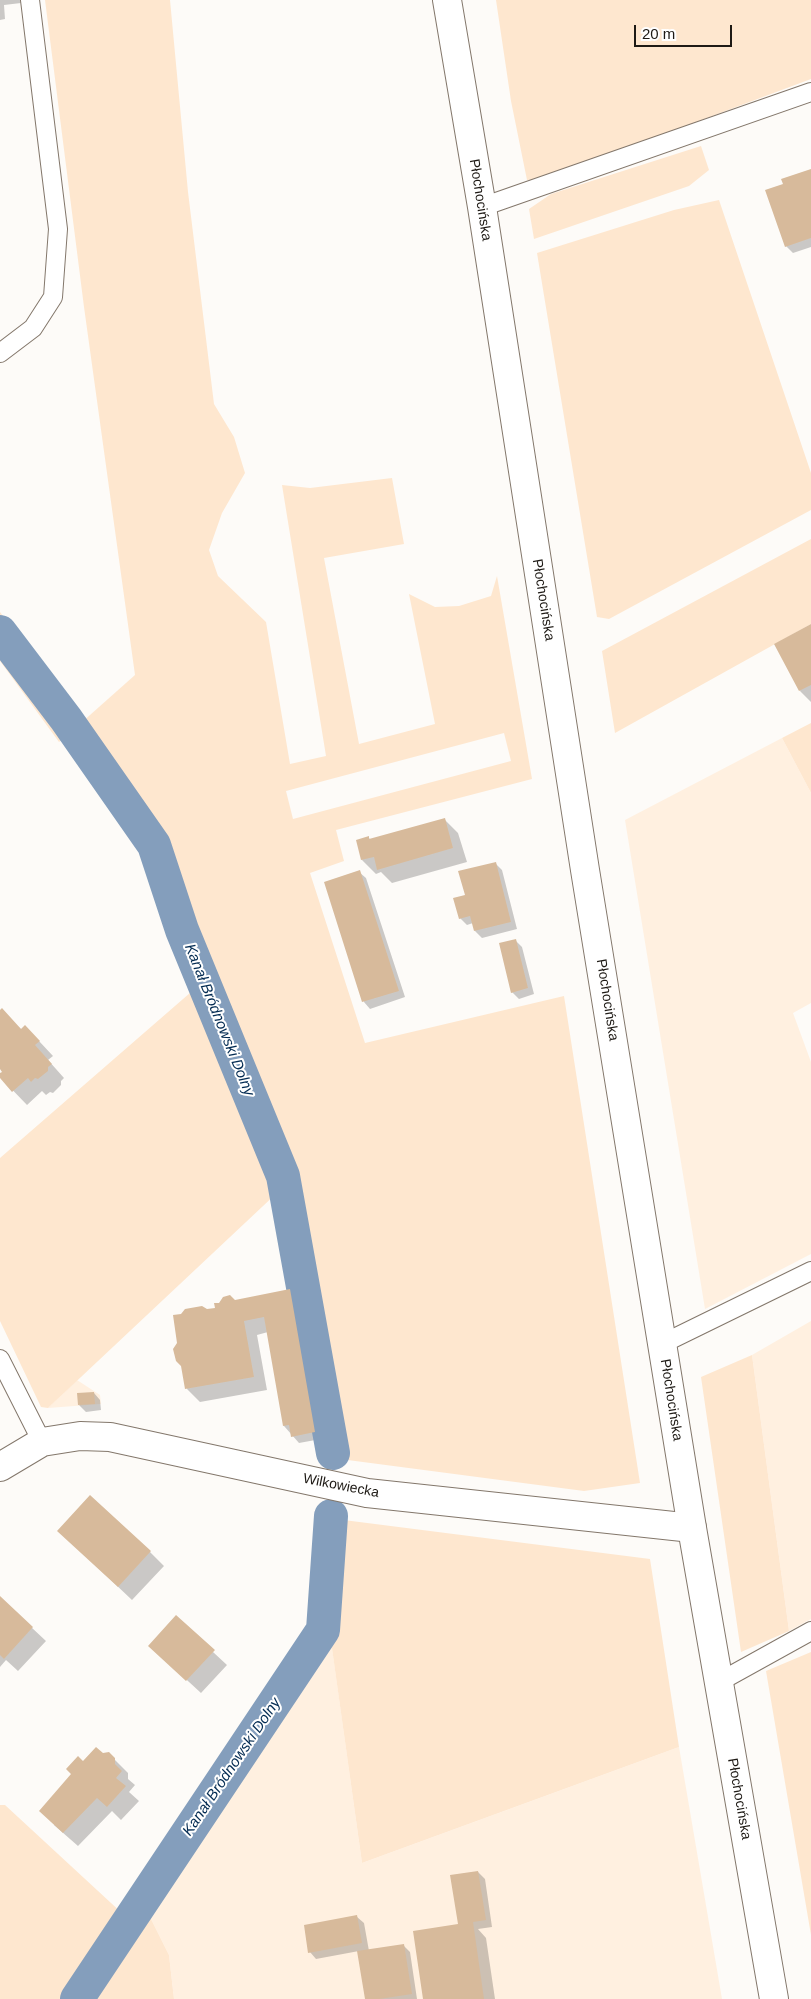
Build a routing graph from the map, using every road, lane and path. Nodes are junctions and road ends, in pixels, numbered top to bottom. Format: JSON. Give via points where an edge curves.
{"nodes":[{"id":1,"x":30,"y":0,"type":"edge"},
{"id":2,"x":447,"y":0,"type":"edge"},
{"id":3,"x":811,"y":92,"type":"edge"},
{"id":4,"x":482,"y":207,"type":"junction"},
{"id":5,"x":0,"y":353,"type":"edge"},
{"id":6,"x":811,"y":1271,"type":"edge"},
{"id":7,"x":662,"y":1344,"type":"junction"},
{"id":8,"x":0,"y":1360,"type":"edge"},
{"id":9,"x":42,"y":1442,"type":"junction"},
{"id":10,"x":0,"y":1467,"type":"edge"},
{"id":11,"x":692,"y":1528,"type":"junction"},
{"id":12,"x":811,"y":1631,"type":"edge"},
{"id":13,"x":719,"y":1682,"type":"junction"},
{"id":14,"x":774,"y":1999,"type":"edge"}],
"edges":[{"from":1,"to":5,"type":"lane","via":[[58,229],[54,297],[33,328]]},
{"from":2,"to":4,"type":"main road","name":"Płochocińska"},
{"from":3,"to":4,"type":"lane"},
{"from":4,"to":7,"type":"main road","name":"Płochocińska"},
{"from":6,"to":7,"type":"lane"},
{"from":7,"to":11,"type":"main road","name":"Płochocińska"},
{"from":8,"to":9,"type":"lane"},
{"from":9,"to":10,"type":"main road","name":"Wilkowiecka"},
{"from":9,"to":11,"type":"main road","name":"Wilkowiecka","via":[[80,1436],[110,1437],[367,1493]]},
{"from":11,"to":13,"type":"main road","name":"Płochocińska"},
{"from":12,"to":13,"type":"lane"},
{"from":13,"to":14,"type":"main road","name":"Płochocińska"}]}
